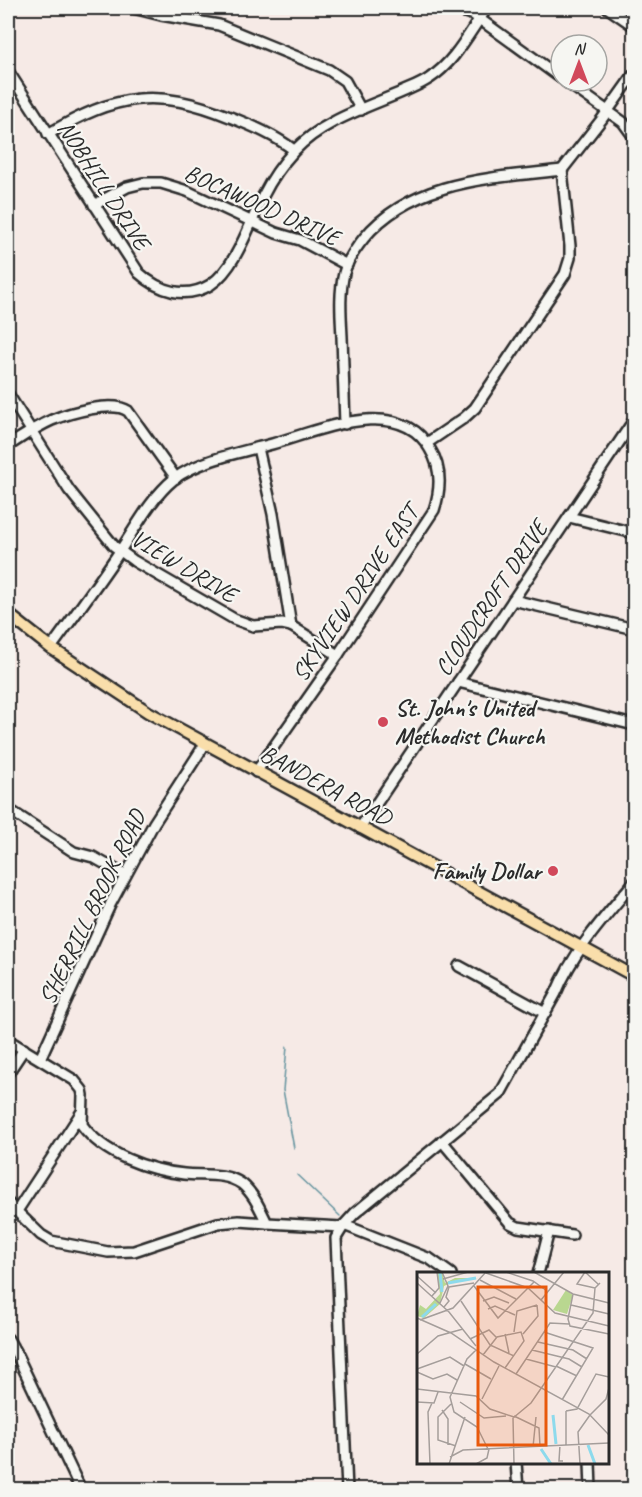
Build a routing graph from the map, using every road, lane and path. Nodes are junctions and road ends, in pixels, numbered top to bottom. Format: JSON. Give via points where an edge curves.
{"nodes":[{"id":1,"x":134,"y":8,"type":"edge"},
{"id":2,"x":453,"y":8,"type":"edge"},
{"id":3,"x":487,"y":8,"type":"edge"},
{"id":4,"x":608,"y":8,"type":"edge"},
{"id":5,"x":479,"y":19,"type":"junction"},
{"id":6,"x":634,"y":26,"type":"edge"},
{"id":7,"x":549,"y":69,"type":"edge"},
{"id":8,"x":8,"y":71,"type":"edge"},
{"id":9,"x":634,"y":74,"type":"edge"},
{"id":10,"x":582,"y":93,"type":"edge"},
{"id":11,"x":361,"y":110,"type":"junction"},
{"id":12,"x":608,"y":112,"type":"junction"},
{"id":13,"x":48,"y":134,"type":"junction"},
{"id":14,"x":634,"y":137,"type":"edge"},
{"id":15,"x":294,"y":150,"type":"junction"},
{"id":16,"x":562,"y":170,"type":"junction"},
{"id":17,"x":94,"y":205,"type":"junction"},
{"id":18,"x":252,"y":221,"type":"junction"},
{"id":19,"x":347,"y":265,"type":"junction"},
{"id":20,"x":8,"y":394,"type":"edge"},
{"id":21,"x":634,"y":420,"type":"edge"},
{"id":22,"x":345,"y":424,"type":"junction"},
{"id":23,"x":32,"y":430,"type":"junction"},
{"id":24,"x":631,"y":431,"type":"edge"},
{"id":25,"x":427,"y":443,"type":"junction"},
{"id":26,"x":8,"y":446,"type":"edge"},
{"id":27,"x":258,"y":448,"type":"junction"},
{"id":28,"x":176,"y":478,"type":"junction"},
{"id":29,"x":569,"y":517,"type":"junction"},
{"id":30,"x":634,"y":533,"type":"edge"},
{"id":31,"x":120,"y":551,"type":"junction"},
{"id":32,"x":513,"y":600,"type":"junction"},
{"id":33,"x":8,"y":614,"type":"edge"},
{"id":34,"x":291,"y":626,"type":"junction"},
{"id":35,"x":634,"y":629,"type":"edge"},
{"id":36,"x":51,"y":648,"type":"junction"},
{"id":37,"x":338,"y":655,"type":"junction"},
{"id":38,"x":458,"y":682,"type":"junction"},
{"id":39,"x":634,"y":725,"type":"edge"},
{"id":40,"x":205,"y":744,"type":"junction"},
{"id":41,"x":256,"y":772,"type":"junction"},
{"id":42,"x":8,"y":809,"type":"edge"},
{"id":43,"x":360,"y":828,"type":"junction"},
{"id":44,"x":125,"y":875,"type":"junction"},
{"id":45,"x":634,"y":882,"type":"edge"},
{"id":46,"x":581,"y":947,"type":"junction"},
{"id":47,"x":459,"y":966,"type":"dead end"},
{"id":48,"x":634,"y":976,"type":"edge"},
{"id":49,"x":545,"y":1013,"type":"junction"},
{"id":50,"x":8,"y":1040,"type":"edge"},
{"id":51,"x":24,"y":1049,"type":"junction"},
{"id":52,"x":40,"y":1059,"type":"junction"},
{"id":53,"x":8,"y":1074,"type":"edge"},
{"id":54,"x":81,"y":1113,"type":"junction"},
{"id":55,"x":442,"y":1141,"type":"junction"},
{"id":56,"x":8,"y":1203,"type":"edge"},
{"id":57,"x":17,"y":1211,"type":"junction"},
{"id":58,"x":267,"y":1223,"type":"junction"},
{"id":59,"x":343,"y":1226,"type":"junction"},
{"id":60,"x":549,"y":1231,"type":"junction"},
{"id":61,"x":572,"y":1235,"type":"dead end"},
{"id":62,"x":448,"y":1272,"type":"edge"},
{"id":63,"x":539,"y":1272,"type":"edge"},
{"id":64,"x":8,"y":1339,"type":"edge"},
{"id":65,"x":516,"y":1464,"type":"edge"},
{"id":66,"x":590,"y":1464,"type":"edge"},
{"id":67,"x":81,"y":1490,"type":"edge"},
{"id":68,"x":347,"y":1490,"type":"edge"},
{"id":69,"x":518,"y":1490,"type":"edge"},
{"id":70,"x":591,"y":1490,"type":"edge"}],
"edges":[{"from":1,"to":11,"type":"street","via":[[219,25],[329,70],[345,81]]},
{"from":2,"to":5,"type":"street"},
{"from":3,"to":5,"type":"street"},
{"from":4,"to":6,"type":"street"},
{"from":5,"to":7,"type":"street"},
{"from":5,"to":11,"type":"street","via":[[435,75]]},
{"from":8,"to":13,"type":"street","name":"NOBHILL DRIVE"},
{"from":9,"to":12,"type":"street"},
{"from":10,"to":12,"type":"street"},
{"from":11,"to":15,"type":"street","via":[[315,133]]},
{"from":12,"to":14,"type":"street","via":[[623,122]]},
{"from":12,"to":16,"type":"street"},
{"from":13,"to":15,"type":"street","via":[[113,104],[152,98],[203,106],[273,136]]},
{"from":13,"to":17,"type":"street","name":"NOBHILL DRIVE"},
{"from":15,"to":18,"type":"street","via":[[274,177]]},
{"from":16,"to":19,"type":"street","via":[[471,181],[430,193],[373,227]]},
{"from":16,"to":25,"type":"street","via":[[570,246],[566,274],[475,408]]},
{"from":17,"to":18,"type":"street","name":"BOCAWOOD DRIVE","via":[[127,188],[161,183]]},
{"from":17,"to":18,"type":"street","name":"NOBHILL DRIVE","via":[[139,273],[159,288],[171,291],[188,292],[207,286],[225,272]]},
{"from":18,"to":19,"type":"street","name":"BOCAWOOD DRIVE","via":[[307,243]]},
{"from":19,"to":22,"type":"street","via":[[341,312]]},
{"from":20,"to":23,"type":"street","name":"VIEW DRIVE"},
{"from":21,"to":24,"type":"street","name":"CLOUDCROFT DRIVE"},
{"from":22,"to":25,"type":"street","via":[[391,420],[410,427]]},
{"from":22,"to":27,"type":"street"},
{"from":23,"to":26,"type":"street"},
{"from":23,"to":28,"type":"street","via":[[67,415],[122,407]]},
{"from":23,"to":31,"type":"street","name":"VIEW DRIVE","via":[[69,490]]},
{"from":24,"to":29,"type":"street","name":"CLOUDCROFT DRIVE"},
{"from":25,"to":37,"type":"street","name":"SKYVIEW DRIVE EAST","via":[[438,469],[439,494],[434,510]]},
{"from":27,"to":28,"type":"street","via":[[206,463]]},
{"from":27,"to":34,"type":"street"},
{"from":28,"to":31,"type":"street","via":[[149,507]]},
{"from":29,"to":30,"type":"street"},
{"from":29,"to":32,"type":"street","name":"CLOUDCROFT DRIVE"},
{"from":31,"to":34,"type":"street","name":"VIEW DRIVE","via":[[243,623]]},
{"from":31,"to":36,"type":"street"},
{"from":32,"to":35,"type":"street"},
{"from":32,"to":38,"type":"street","name":"CLOUDCROFT DRIVE"},
{"from":33,"to":36,"type":"main road","name":"BANDERA ROAD"},
{"from":34,"to":37,"type":"street"},
{"from":36,"to":40,"type":"main road","name":"BANDERA ROAD","via":[[138,706]]},
{"from":37,"to":41,"type":"street","name":"SKYVIEW DRIVE EAST"},
{"from":38,"to":39,"type":"street"},
{"from":38,"to":43,"type":"street","name":"CLOUDCROFT DRIVE"},
{"from":40,"to":41,"type":"main road","name":"BANDERA ROAD"},
{"from":40,"to":44,"type":"street","name":"SHERRILL BROOK ROAD"},
{"from":41,"to":43,"type":"main road","name":"BANDERA ROAD"},
{"from":42,"to":44,"type":"street","via":[[74,852],[93,857]]},
{"from":43,"to":46,"type":"main road","name":"BANDERA ROAD"},
{"from":44,"to":52,"type":"street","name":"SHERRILL BROOK ROAD"},
{"from":45,"to":46,"type":"street"},
{"from":46,"to":48,"type":"main road","name":"BANDERA ROAD"},
{"from":46,"to":49,"type":"street"},
{"from":47,"to":49,"type":"street"},
{"from":49,"to":55,"type":"street","via":[[501,1094]]},
{"from":50,"to":51,"type":"street"},
{"from":51,"to":52,"type":"street"},
{"from":51,"to":53,"type":"street"},
{"from":52,"to":54,"type":"street","via":[[74,1080],[82,1090]]},
{"from":54,"to":57,"type":"street"},
{"from":54,"to":58,"type":"street","via":[[87,1132],[133,1161],[166,1172],[235,1180],[253,1196]]},
{"from":55,"to":59,"type":"street"},
{"from":55,"to":60,"type":"street","via":[[510,1223]]},
{"from":56,"to":57,"type":"street"},
{"from":57,"to":58,"type":"street","via":[[51,1241],[119,1253],[218,1224]]},
{"from":58,"to":59,"type":"street"},
{"from":59,"to":62,"type":"street","via":[[430,1258]]},
{"from":59,"to":68,"type":"street","via":[[336,1238],[336,1257]]},
{"from":60,"to":61,"type":"street"},
{"from":60,"to":63,"type":"street"},
{"from":64,"to":67,"type":"street"},
{"from":65,"to":69,"type":"street"},
{"from":66,"to":70,"type":"street"}]}
